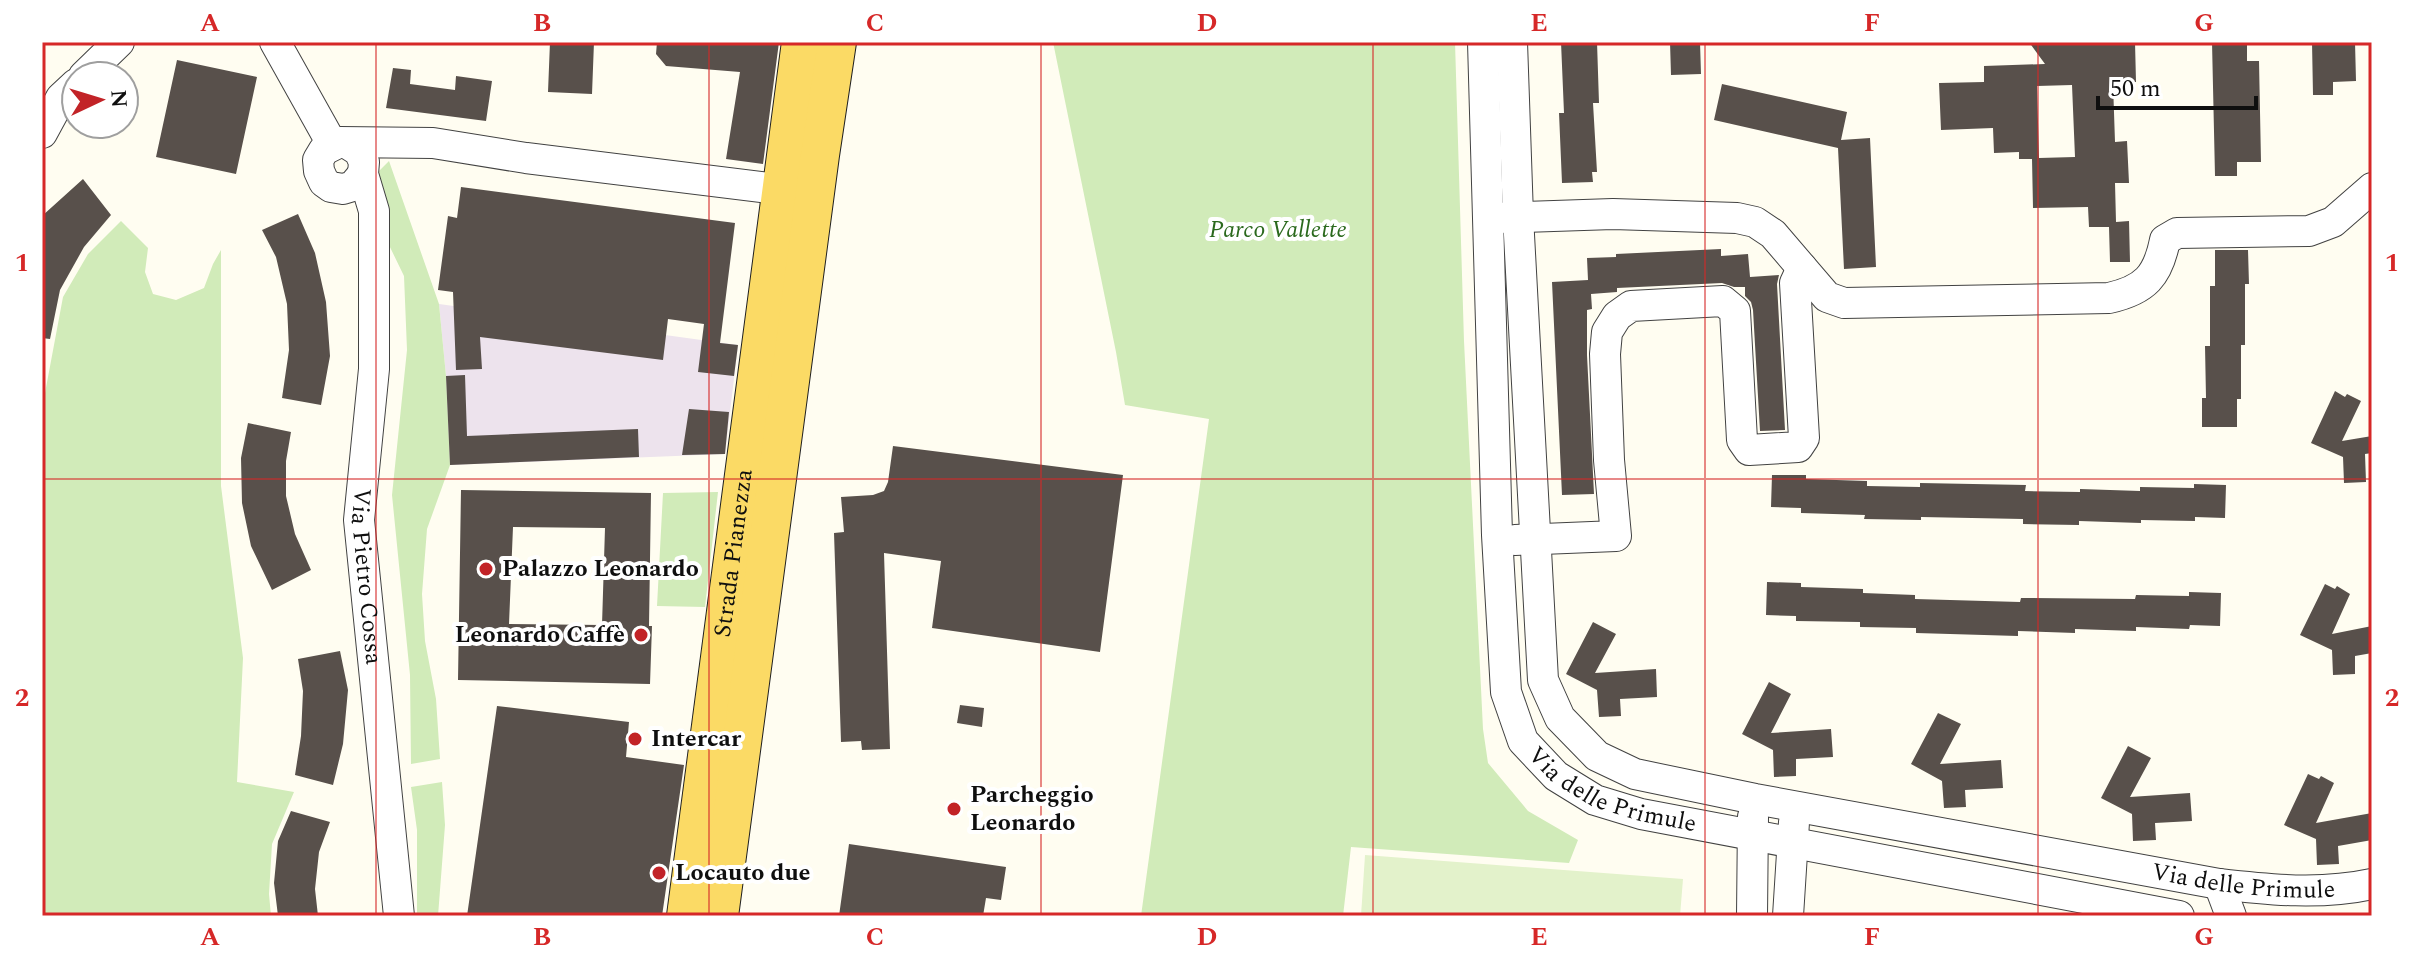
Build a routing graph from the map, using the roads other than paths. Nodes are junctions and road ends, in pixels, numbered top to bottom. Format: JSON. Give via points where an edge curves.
{"nodes":[{"id":1,"x":119,"y":42,"type":"edge"},
{"id":2,"x":275,"y":42,"type":"edge"},
{"id":3,"x":801,"y":42,"type":"edge"},
{"id":4,"x":837,"y":42,"type":"edge"},
{"id":5,"x":1483,"y":42,"type":"edge"},
{"id":6,"x":1512,"y":42,"type":"edge"},
{"id":7,"x":100,"y":60,"type":"edge"},
{"id":8,"x":60,"y":100,"type":"edge"},
{"id":9,"x":42,"y":133,"type":"edge"},
{"id":10,"x":351,"y":163,"type":"junction"},
{"id":11,"x":2372,"y":188,"type":"edge"},
{"id":12,"x":799,"y":192,"type":"junction"},
{"id":13,"x":1518,"y":216,"type":"junction"},
{"id":14,"x":1487,"y":219,"type":"junction"},
{"id":15,"x":1802,"y":268,"type":"junction"},
{"id":16,"x":1533,"y":538,"type":"junction"},
{"id":17,"x":1497,"y":541,"type":"junction"},
{"id":18,"x":1755,"y":799,"type":"junction"},
{"id":19,"x":1795,"y":807,"type":"junction"},
{"id":20,"x":1751,"y":834,"type":"junction"},
{"id":21,"x":1793,"y":841,"type":"junction"},
{"id":22,"x":2045,"y":852,"type":"junction"},
{"id":23,"x":2219,"y":884,"type":"junction"},
{"id":24,"x":2372,"y":884,"type":"edge"},
{"id":25,"x":2051,"y":905,"type":"edge"},
{"id":26,"x":399,"y":916,"type":"edge"},
{"id":27,"x":686,"y":916,"type":"edge"},
{"id":28,"x":719,"y":916,"type":"edge"},
{"id":29,"x":1752,"y":916,"type":"edge"},
{"id":30,"x":1788,"y":916,"type":"edge"},
{"id":31,"x":2179,"y":916,"type":"edge"},
{"id":32,"x":2231,"y":916,"type":"edge"}],
"edges":[{"from":1,"to":7,"type":"street"},
{"from":2,"to":10,"type":"street","name":"Via Pietro Cossa"},
{"from":3,"to":12,"type":"main road","name":"Strada Pianezza"},
{"from":4,"to":12,"type":"main road","name":"Strada Pianezza"},
{"from":5,"to":14,"type":"street","name":"Via delle Primule"},
{"from":6,"to":13,"type":"street","name":"Via delle Primule"},
{"from":8,"to":9,"type":"street"},
{"from":10,"to":12,"type":"street","via":[[362,141],[433,143]]},
{"from":10,"to":26,"type":"street","name":"Via Pietro Cossa","via":[[372,236],[374,369],[359,520]]},
{"from":11,"to":15,"type":"street","via":[[2333,222],[2309,231],[2177,233],[2165,240],[2147,282],[2109,298],[1844,303],[1827,297]]},
{"from":12,"to":27,"type":"main road","name":"Strada Pianezza"},
{"from":12,"to":28,"type":"main road","name":"Strada Pianezza"},
{"from":13,"to":14,"type":"street"},
{"from":13,"to":15,"type":"street","via":[[1737,218],[1773,234]]},
{"from":13,"to":16,"type":"street","name":"Via delle Primule"},
{"from":14,"to":17,"type":"street","name":"Via delle Primule"},
{"from":15,"to":16,"type":"street","via":[[1795,283],[1804,438],[1798,447],[1749,450],[1742,440],[1735,311],[1723,301],[1631,306],[1607,332],[1605,354],[1616,536]]},
{"from":16,"to":17,"type":"street"},
{"from":16,"to":18,"type":"street","name":"Via delle Primule","via":[[1543,680],[1560,718],[1597,756],[1635,774]]},
{"from":17,"to":20,"type":"street","name":"Via delle Primule","via":[[1506,692],[1523,741],[1556,776],[1595,800]]},
{"from":18,"to":19,"type":"street","name":"Via delle Primule"},
{"from":18,"to":20,"type":"street"},
{"from":19,"to":21,"type":"street"},
{"from":19,"to":22,"type":"street","name":"Via delle Primule"},
{"from":20,"to":21,"type":"street","name":"Via delle Primule"},
{"from":20,"to":29,"type":"street"},
{"from":21,"to":25,"type":"street","name":"Via delle Primule"},
{"from":21,"to":30,"type":"street"},
{"from":22,"to":23,"type":"street","name":"Via delle Primule"},
{"from":22,"to":25,"type":"street"},
{"from":23,"to":24,"type":"street","name":"Via delle Primule","via":[[2319,891]]},
{"from":23,"to":32,"type":"street"},
{"from":25,"to":31,"type":"street","name":"Via delle Primule"}]}
